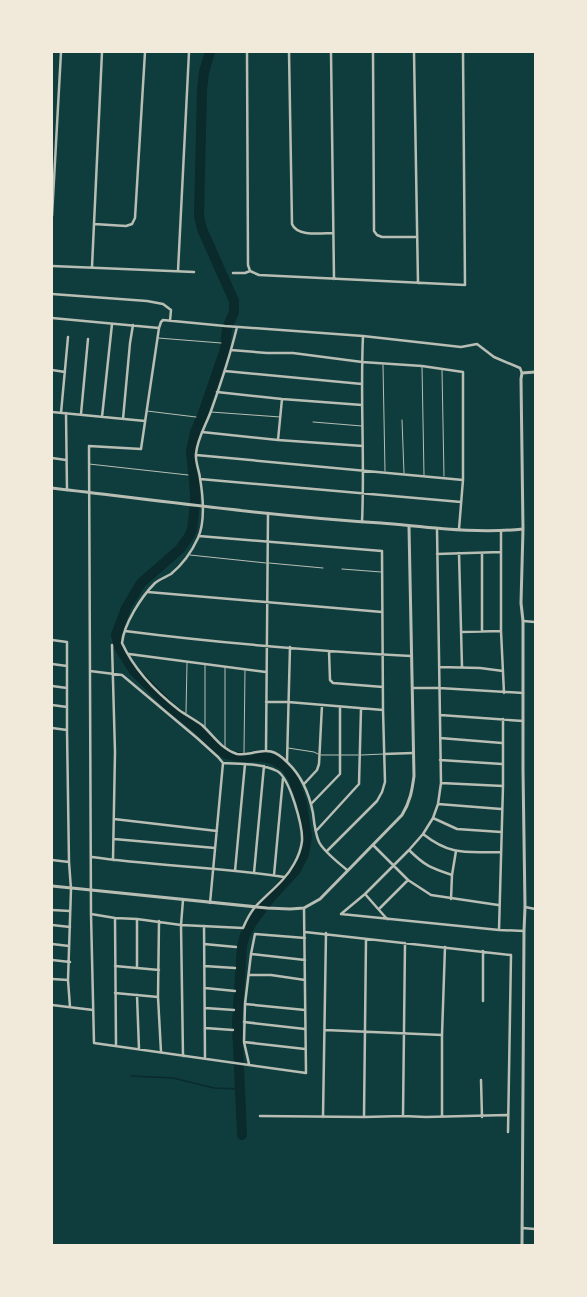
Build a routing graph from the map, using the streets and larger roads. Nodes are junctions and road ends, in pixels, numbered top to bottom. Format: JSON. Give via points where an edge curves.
{"nodes":[{"id":1,"x":61,"y":52,"type":"edge"},
{"id":2,"x":102,"y":52,"type":"edge"},
{"id":3,"x":145,"y":52,"type":"edge"},
{"id":4,"x":189,"y":52,"type":"edge"},
{"id":5,"x":247,"y":52,"type":"edge"},
{"id":6,"x":289,"y":52,"type":"edge"},
{"id":7,"x":331,"y":52,"type":"edge"},
{"id":8,"x":372,"y":52,"type":"edge"},
{"id":9,"x":414,"y":52,"type":"edge"},
{"id":10,"x":463,"y":52,"type":"edge"},
{"id":11,"x":52,"y":216,"type":"edge"},
{"id":12,"x":94,"y":224,"type":"junction"},
{"id":13,"x":333,"y":232,"type":"junction"},
{"id":14,"x":417,"y":237,"type":"junction"},
{"id":15,"x":52,"y":266,"type":"edge"},
{"id":16,"x":92,"y":268,"type":"junction"},
{"id":17,"x":178,"y":271,"type":"junction"},
{"id":18,"x":250,"y":271,"type":"junction"},
{"id":19,"x":194,"y":272,"type":"dead end"},
{"id":20,"x":233,"y":273,"type":"dead end"},
{"id":21,"x":334,"y":280,"type":"junction"},
{"id":22,"x":418,"y":283,"type":"junction"},
{"id":23,"x":52,"y":294,"type":"edge"},
{"id":24,"x":52,"y":318,"type":"edge"},
{"id":25,"x":170,"y":321,"type":"junction"},
{"id":26,"x":112,"y":324,"type":"junction"},
{"id":27,"x":133,"y":325,"type":"junction"},
{"id":28,"x":237,"y":327,"type":"junction"},
{"id":29,"x":159,"y":328,"type":"junction"},
{"id":30,"x":363,"y":336,"type":"junction"},
{"id":31,"x":68,"y":337,"type":"dead end"},
{"id":32,"x":88,"y":339,"type":"dead end"},
{"id":33,"x":231,"y":350,"type":"junction"},
{"id":34,"x":362,"y":362,"type":"junction"},
{"id":35,"x":52,"y":370,"type":"edge"},
{"id":36,"x":225,"y":371,"type":"junction"},
{"id":37,"x":65,"y":372,"type":"junction"},
{"id":38,"x":535,"y":372,"type":"edge"},
{"id":39,"x":522,"y":373,"type":"junction"},
{"id":40,"x":362,"y":384,"type":"junction"},
{"id":41,"x":217,"y":392,"type":"junction"},
{"id":42,"x":282,"y":399,"type":"junction"},
{"id":43,"x":362,"y":405,"type":"junction"},
{"id":44,"x":52,"y":412,"type":"edge"},
{"id":45,"x":61,"y":412,"type":"junction"},
{"id":46,"x":66,"y":413,"type":"junction"},
{"id":47,"x":81,"y":414,"type":"junction"},
{"id":48,"x":102,"y":417,"type":"junction"},
{"id":49,"x":123,"y":419,"type":"junction"},
{"id":50,"x":145,"y":421,"type":"junction"},
{"id":51,"x":202,"y":432,"type":"junction"},
{"id":52,"x":278,"y":440,"type":"junction"},
{"id":53,"x":363,"y":446,"type":"junction"},
{"id":54,"x":196,"y":455,"type":"junction"},
{"id":55,"x":52,"y":458,"type":"edge"},
{"id":56,"x":66,"y":460,"type":"junction"},
{"id":57,"x":364,"y":470,"type":"junction"},
{"id":58,"x":200,"y":479,"type":"junction"},
{"id":59,"x":463,"y":480,"type":"junction"},
{"id":60,"x":52,"y":488,"type":"edge"},
{"id":61,"x":67,"y":490,"type":"junction"},
{"id":62,"x":89,"y":492,"type":"junction"},
{"id":63,"x":364,"y":493,"type":"junction"},
{"id":64,"x":461,"y":502,"type":"junction"},
{"id":65,"x":203,"y":506,"type":"junction"},
{"id":66,"x":268,"y":513,"type":"junction"},
{"id":67,"x":362,"y":522,"type":"junction"},
{"id":68,"x":409,"y":527,"type":"junction"},
{"id":69,"x":437,"y":529,"type":"junction"},
{"id":70,"x":459,"y":529,"type":"junction"},
{"id":71,"x":523,"y":529,"type":"junction"},
{"id":72,"x":501,"y":532,"type":"junction"},
{"id":73,"x":199,"y":536,"type":"junction"},
{"id":74,"x":268,"y":541,"type":"junction"},
{"id":75,"x":501,"y":552,"type":"junction"},
{"id":76,"x":482,"y":553,"type":"junction"},
{"id":77,"x":437,"y":554,"type":"junction"},
{"id":78,"x":459,"y":554,"type":"junction"},
{"id":79,"x":147,"y":592,"type":"junction"},
{"id":80,"x":268,"y":602,"type":"junction"},
{"id":81,"x":382,"y":612,"type":"junction"},
{"id":82,"x":523,"y":621,"type":"junction"},
{"id":83,"x":535,"y":622,"type":"edge"},
{"id":84,"x":482,"y":631,"type":"junction"},
{"id":85,"x":501,"y":631,"type":"junction"},
{"id":86,"x":125,"y":632,"type":"junction"},
{"id":87,"x":461,"y":632,"type":"junction"},
{"id":88,"x":52,"y":640,"type":"edge"},
{"id":89,"x":112,"y":645,"type":"dead end"},
{"id":90,"x":267,"y":646,"type":"junction"},
{"id":91,"x":290,"y":647,"type":"junction"},
{"id":92,"x":329,"y":651,"type":"junction"},
{"id":93,"x":128,"y":654,"type":"junction"},
{"id":94,"x":382,"y":655,"type":"junction"},
{"id":95,"x":410,"y":656,"type":"junction"},
{"id":96,"x":52,"y":664,"type":"edge"},
{"id":97,"x":67,"y":666,"type":"junction"},
{"id":98,"x":439,"y":667,"type":"junction"},
{"id":99,"x":462,"y":667,"type":"junction"},
{"id":100,"x":503,"y":670,"type":"junction"},
{"id":101,"x":90,"y":672,"type":"junction"},
{"id":102,"x":266,"y":672,"type":"junction"},
{"id":103,"x":112,"y":674,"type":"junction"},
{"id":104,"x":52,"y":686,"type":"edge"},
{"id":105,"x":383,"y":687,"type":"junction"},
{"id":106,"x":67,"y":688,"type":"junction"},
{"id":107,"x":413,"y":688,"type":"junction"},
{"id":108,"x":439,"y":688,"type":"junction"},
{"id":109,"x":504,"y":693,"type":"junction"},
{"id":110,"x":523,"y":693,"type":"junction"},
{"id":111,"x":266,"y":702,"type":"junction"},
{"id":112,"x":288,"y":702,"type":"junction"},
{"id":113,"x":52,"y":705,"type":"edge"},
{"id":114,"x":322,"y":705,"type":"junction"},
{"id":115,"x":67,"y":707,"type":"junction"},
{"id":116,"x":340,"y":707,"type":"junction"},
{"id":117,"x":361,"y":709,"type":"junction"},
{"id":118,"x":382,"y":710,"type":"junction"},
{"id":119,"x":440,"y":715,"type":"junction"},
{"id":120,"x":503,"y":719,"type":"junction"},
{"id":121,"x":523,"y":721,"type":"junction"},
{"id":122,"x":52,"y":728,"type":"edge"},
{"id":123,"x":67,"y":730,"type":"junction"},
{"id":124,"x":440,"y":738,"type":"junction"},
{"id":125,"x":502,"y":743,"type":"junction"},
{"id":126,"x":266,"y":751,"type":"junction"},
{"id":127,"x":413,"y":753,"type":"junction"},
{"id":128,"x":384,"y":754,"type":"junction"},
{"id":129,"x":440,"y":760,"type":"junction"},
{"id":130,"x":287,"y":762,"type":"junction"},
{"id":131,"x":223,"y":763,"type":"junction"},
{"id":132,"x":245,"y":764,"type":"junction"},
{"id":133,"x":502,"y":764,"type":"junction"},
{"id":134,"x":264,"y":766,"type":"junction"},
{"id":135,"x":283,"y":777,"type":"junction"},
{"id":136,"x":442,"y":783,"type":"junction"},
{"id":137,"x":304,"y":784,"type":"junction"},
{"id":138,"x":503,"y":786,"type":"junction"},
{"id":139,"x":311,"y":804,"type":"junction"},
{"id":140,"x":438,"y":804,"type":"junction"},
{"id":141,"x":502,"y":810,"type":"junction"},
{"id":142,"x":433,"y":818,"type":"junction"},
{"id":143,"x":114,"y":819,"type":"junction"},
{"id":144,"x":217,"y":831,"type":"junction"},
{"id":145,"x":316,"y":831,"type":"junction"},
{"id":146,"x":501,"y":832,"type":"junction"},
{"id":147,"x":423,"y":834,"type":"junction"},
{"id":148,"x":114,"y":839,"type":"junction"},
{"id":149,"x":373,"y":845,"type":"junction"},
{"id":150,"x":215,"y":848,"type":"junction"},
{"id":151,"x":409,"y":850,"type":"junction"},
{"id":152,"x":456,"y":851,"type":"junction"},
{"id":153,"x":327,"y":852,"type":"junction"},
{"id":154,"x":500,"y":852,"type":"junction"},
{"id":155,"x":92,"y":856,"type":"junction"},
{"id":156,"x":52,"y":860,"type":"edge"},
{"id":157,"x":113,"y":860,"type":"junction"},
{"id":158,"x":69,"y":862,"type":"junction"},
{"id":159,"x":393,"y":866,"type":"junction"},
{"id":160,"x":213,"y":868,"type":"junction"},
{"id":161,"x":347,"y":870,"type":"junction"},
{"id":162,"x":235,"y":871,"type":"junction"},
{"id":163,"x":254,"y":873,"type":"junction"},
{"id":164,"x":452,"y":875,"type":"junction"},
{"id":165,"x":274,"y":876,"type":"junction"},
{"id":166,"x":284,"y":877,"type":"junction"},
{"id":167,"x":408,"y":880,"type":"junction"},
{"id":168,"x":52,"y":886,"type":"edge"},
{"id":169,"x":71,"y":889,"type":"junction"},
{"id":170,"x":92,"y":890,"type":"junction"},
{"id":171,"x":365,"y":894,"type":"junction"},
{"id":172,"x":451,"y":899,"type":"junction"},
{"id":173,"x":183,"y":900,"type":"junction"},
{"id":174,"x":210,"y":903,"type":"junction"},
{"id":175,"x":498,"y":905,"type":"junction"},
{"id":176,"x":255,"y":907,"type":"junction"},
{"id":177,"x":304,"y":908,"type":"junction"},
{"id":178,"x":525,"y":908,"type":"junction"},
{"id":179,"x":379,"y":909,"type":"junction"},
{"id":180,"x":535,"y":909,"type":"edge"},
{"id":181,"x":52,"y":910,"type":"edge"},
{"id":182,"x":70,"y":911,"type":"junction"},
{"id":183,"x":91,"y":914,"type":"junction"},
{"id":184,"x":115,"y":918,"type":"junction"},
{"id":185,"x":137,"y":919,"type":"junction"},
{"id":186,"x":388,"y":919,"type":"junction"},
{"id":187,"x":159,"y":922,"type":"junction"},
{"id":188,"x":52,"y":925,"type":"edge"},
{"id":189,"x":181,"y":925,"type":"junction"},
{"id":190,"x":204,"y":926,"type":"junction"},
{"id":191,"x":70,"y":927,"type":"junction"},
{"id":192,"x":499,"y":930,"type":"junction"},
{"id":193,"x":524,"y":931,"type":"junction"},
{"id":194,"x":305,"y":932,"type":"junction"},
{"id":195,"x":326,"y":933,"type":"junction"},
{"id":196,"x":305,"y":938,"type":"junction"},
{"id":197,"x":366,"y":939,"type":"junction"},
{"id":198,"x":405,"y":943,"type":"junction"},
{"id":199,"x":52,"y":944,"type":"edge"},
{"id":200,"x":204,"y":944,"type":"junction"},
{"id":201,"x":69,"y":946,"type":"junction"},
{"id":202,"x":236,"y":947,"type":"dead end"},
{"id":203,"x":445,"y":947,"type":"junction"},
{"id":204,"x":483,"y":951,"type":"junction"},
{"id":205,"x":251,"y":954,"type":"junction"},
{"id":206,"x":52,"y":960,"type":"edge"},
{"id":207,"x":305,"y":960,"type":"junction"},
{"id":208,"x":70,"y":962,"type":"junction"},
{"id":209,"x":115,"y":966,"type":"junction"},
{"id":210,"x":204,"y":966,"type":"junction"},
{"id":211,"x":137,"y":968,"type":"junction"},
{"id":212,"x":235,"y":968,"type":"dead end"},
{"id":213,"x":159,"y":970,"type":"junction"},
{"id":214,"x":249,"y":975,"type":"junction"},
{"id":215,"x":52,"y":979,"type":"edge"},
{"id":216,"x":68,"y":980,"type":"junction"},
{"id":217,"x":305,"y":980,"type":"junction"},
{"id":218,"x":204,"y":988,"type":"junction"},
{"id":219,"x":235,"y":991,"type":"dead end"},
{"id":220,"x":115,"y":993,"type":"junction"},
{"id":221,"x":137,"y":994,"type":"junction"},
{"id":222,"x":158,"y":997,"type":"junction"},
{"id":223,"x":483,"y":1001,"type":"dead end"},
{"id":224,"x":245,"y":1004,"type":"junction"},
{"id":225,"x":52,"y":1005,"type":"edge"},
{"id":226,"x":70,"y":1007,"type":"junction"},
{"id":227,"x":205,"y":1008,"type":"junction"},
{"id":228,"x":93,"y":1010,"type":"junction"},
{"id":229,"x":234,"y":1010,"type":"dead end"},
{"id":230,"x":306,"y":1010,"type":"junction"},
{"id":231,"x":244,"y":1022,"type":"junction"},
{"id":232,"x":205,"y":1028,"type":"junction"},
{"id":233,"x":305,"y":1029,"type":"junction"},
{"id":234,"x":233,"y":1030,"type":"dead end"},
{"id":235,"x":325,"y":1030,"type":"junction"},
{"id":236,"x":364,"y":1032,"type":"junction"},
{"id":237,"x":404,"y":1033,"type":"junction"},
{"id":238,"x":442,"y":1035,"type":"junction"},
{"id":239,"x":244,"y":1042,"type":"junction"},
{"id":240,"x":116,"y":1045,"type":"junction"},
{"id":241,"x":305,"y":1048,"type":"junction"},
{"id":242,"x":139,"y":1049,"type":"junction"},
{"id":243,"x":161,"y":1052,"type":"junction"},
{"id":244,"x":183,"y":1056,"type":"junction"},
{"id":245,"x":205,"y":1058,"type":"junction"},
{"id":246,"x":247,"y":1064,"type":"junction"},
{"id":247,"x":481,"y":1080,"type":"dead end"},
{"id":248,"x":507,"y":1115,"type":"junction"},
{"id":249,"x":260,"y":1116,"type":"dead end"},
{"id":250,"x":403,"y":1116,"type":"junction"},
{"id":251,"x":442,"y":1116,"type":"junction"},
{"id":252,"x":323,"y":1117,"type":"junction"},
{"id":253,"x":364,"y":1117,"type":"junction"},
{"id":254,"x":482,"y":1117,"type":"junction"},
{"id":255,"x":508,"y":1132,"type":"dead end"},
{"id":256,"x":522,"y":1228,"type":"junction"},
{"id":257,"x":535,"y":1229,"type":"edge"},
{"id":258,"x":522,"y":1245,"type":"edge"}],
"edges":[{"from":1,"to":11,"type":"street"},
{"from":2,"to":12,"type":"street"},
{"from":3,"to":12,"type":"street","via":[[135,218],[132,224],[126,226]]},
{"from":4,"to":17,"type":"street"},
{"from":5,"to":18,"type":"street"},
{"from":6,"to":13,"type":"street","via":[[292,224],[301,233]]},
{"from":7,"to":13,"type":"street"},
{"from":8,"to":14,"type":"street","via":[[374,231],[382,237]]},
{"from":9,"to":14,"type":"street"},
{"from":10,"to":22,"type":"street","via":[[465,285]]},
{"from":12,"to":16,"type":"street"},
{"from":13,"to":21,"type":"street"},
{"from":14,"to":22,"type":"street"},
{"from":15,"to":16,"type":"street"},
{"from":16,"to":17,"type":"street"},
{"from":17,"to":19,"type":"street"},
{"from":18,"to":20,"type":"street"},
{"from":18,"to":21,"type":"street","via":[[259,275]]},
{"from":21,"to":22,"type":"street"},
{"from":23,"to":25,"type":"street","via":[[160,303],[171,310]]},
{"from":24,"to":26,"type":"street"},
{"from":25,"to":28,"type":"street"},
{"from":25,"to":29,"type":"street","via":[[163,320]]},
{"from":26,"to":27,"type":"street"},
{"from":26,"to":48,"type":"street"},
{"from":27,"to":29,"type":"street"},
{"from":27,"to":49,"type":"street"},
{"from":28,"to":30,"type":"street"},
{"from":28,"to":33,"type":"street"},
{"from":29,"to":50,"type":"street"},
{"from":30,"to":34,"type":"street"},
{"from":30,"to":39,"type":"street","via":[[461,346],[477,344],[494,357],[520,368]]},
{"from":31,"to":37,"type":"street"},
{"from":32,"to":47,"type":"street"},
{"from":33,"to":34,"type":"street","via":[[293,353]]},
{"from":33,"to":36,"type":"street"},
{"from":34,"to":40,"type":"street"},
{"from":34,"to":59,"type":"street","via":[[462,372]]},
{"from":35,"to":37,"type":"street"},
{"from":36,"to":40,"type":"street"},
{"from":36,"to":41,"type":"street"},
{"from":37,"to":45,"type":"street"},
{"from":38,"to":39,"type":"street"},
{"from":39,"to":71,"type":"street"},
{"from":40,"to":43,"type":"street"},
{"from":41,"to":42,"type":"street"},
{"from":41,"to":51,"type":"street"},
{"from":42,"to":43,"type":"street"},
{"from":42,"to":52,"type":"street"},
{"from":43,"to":53,"type":"street"},
{"from":44,"to":45,"type":"street"},
{"from":45,"to":46,"type":"street"},
{"from":46,"to":47,"type":"street"},
{"from":46,"to":56,"type":"street"},
{"from":47,"to":48,"type":"street"},
{"from":48,"to":49,"type":"street"},
{"from":49,"to":50,"type":"street"},
{"from":50,"to":62,"type":"street","via":[[141,449],[89,446]]},
{"from":51,"to":52,"type":"street"},
{"from":51,"to":54,"type":"street"},
{"from":52,"to":53,"type":"street"},
{"from":53,"to":57,"type":"street"},
{"from":54,"to":57,"type":"street"},
{"from":54,"to":58,"type":"street"},
{"from":55,"to":56,"type":"street"},
{"from":56,"to":61,"type":"street"},
{"from":57,"to":59,"type":"street"},
{"from":57,"to":63,"type":"street"},
{"from":58,"to":63,"type":"street"},
{"from":58,"to":65,"type":"street"},
{"from":59,"to":64,"type":"street"},
{"from":60,"to":61,"type":"street"},
{"from":61,"to":62,"type":"street"},
{"from":62,"to":65,"type":"street"},
{"from":62,"to":101,"type":"street"},
{"from":63,"to":64,"type":"street"},
{"from":63,"to":67,"type":"street"},
{"from":64,"to":70,"type":"street"},
{"from":65,"to":66,"type":"street"},
{"from":65,"to":73,"type":"street"},
{"from":66,"to":67,"type":"street"},
{"from":66,"to":74,"type":"street"},
{"from":67,"to":68,"type":"street"},
{"from":68,"to":69,"type":"street"},
{"from":68,"to":95,"type":"street"},
{"from":69,"to":70,"type":"street"},
{"from":69,"to":77,"type":"street"},
{"from":70,"to":72,"type":"street"},
{"from":71,"to":72,"type":"street"},
{"from":71,"to":82,"type":"street"},
{"from":72,"to":75,"type":"street"},
{"from":73,"to":74,"type":"street"},
{"from":73,"to":79,"type":"street","via":[[189,555],[171,574],[156,582]]},
{"from":74,"to":80,"type":"street"},
{"from":74,"to":81,"type":"street","via":[[382,551]]},
{"from":75,"to":76,"type":"street"},
{"from":75,"to":85,"type":"street"},
{"from":76,"to":78,"type":"street"},
{"from":76,"to":84,"type":"street"},
{"from":77,"to":78,"type":"street"},
{"from":77,"to":98,"type":"street"},
{"from":78,"to":87,"type":"street"},
{"from":79,"to":80,"type":"street"},
{"from":79,"to":86,"type":"street","via":[[134,611]]},
{"from":80,"to":81,"type":"street"},
{"from":80,"to":90,"type":"street"},
{"from":81,"to":94,"type":"street"},
{"from":82,"to":83,"type":"street"},
{"from":82,"to":110,"type":"street"},
{"from":84,"to":85,"type":"street"},
{"from":84,"to":87,"type":"street"},
{"from":85,"to":100,"type":"street"},
{"from":86,"to":90,"type":"street"},
{"from":86,"to":93,"type":"street","via":[[122,643]]},
{"from":87,"to":99,"type":"street"},
{"from":88,"to":97,"type":"street","via":[[67,642]]},
{"from":89,"to":103,"type":"street"},
{"from":90,"to":91,"type":"street"},
{"from":90,"to":102,"type":"street"},
{"from":91,"to":92,"type":"street"},
{"from":91,"to":112,"type":"street"},
{"from":92,"to":94,"type":"street"},
{"from":92,"to":105,"type":"street","via":[[330,680],[333,683]]},
{"from":93,"to":102,"type":"street"},
{"from":93,"to":126,"type":"street","via":[[141,673],[166,698],[225,748],[244,755]]},
{"from":94,"to":95,"type":"street"},
{"from":94,"to":105,"type":"street"},
{"from":95,"to":107,"type":"street"},
{"from":96,"to":97,"type":"street"},
{"from":97,"to":106,"type":"street"},
{"from":98,"to":99,"type":"street"},
{"from":98,"to":108,"type":"street"},
{"from":99,"to":100,"type":"street"},
{"from":100,"to":109,"type":"street"},
{"from":101,"to":103,"type":"street"},
{"from":101,"to":155,"type":"street"},
{"from":102,"to":111,"type":"street"},
{"from":103,"to":131,"type":"street","via":[[122,674]]},
{"from":103,"to":143,"type":"street"},
{"from":104,"to":106,"type":"street"},
{"from":105,"to":118,"type":"street"},
{"from":106,"to":115,"type":"street"},
{"from":107,"to":108,"type":"street"},
{"from":107,"to":127,"type":"street"},
{"from":108,"to":109,"type":"street"},
{"from":108,"to":119,"type":"street"},
{"from":109,"to":110,"type":"street"},
{"from":110,"to":121,"type":"street"},
{"from":111,"to":112,"type":"street"},
{"from":111,"to":126,"type":"street"},
{"from":112,"to":114,"type":"street"},
{"from":112,"to":130,"type":"street"},
{"from":113,"to":115,"type":"street"},
{"from":114,"to":116,"type":"street"},
{"from":114,"to":137,"type":"street","via":[[317,770]]},
{"from":115,"to":123,"type":"street"},
{"from":116,"to":117,"type":"street"},
{"from":116,"to":139,"type":"street","via":[[340,774]]},
{"from":117,"to":118,"type":"street"},
{"from":117,"to":145,"type":"street","via":[[359,784]]},
{"from":118,"to":128,"type":"street"},
{"from":119,"to":120,"type":"street"},
{"from":119,"to":124,"type":"street"},
{"from":120,"to":121,"type":"street"},
{"from":120,"to":125,"type":"street"},
{"from":121,"to":178,"type":"street"},
{"from":122,"to":123,"type":"street"},
{"from":123,"to":158,"type":"street"},
{"from":124,"to":125,"type":"street"},
{"from":124,"to":129,"type":"street"},
{"from":125,"to":133,"type":"street"},
{"from":126,"to":130,"type":"street","via":[[273,751]]},
{"from":127,"to":128,"type":"street"},
{"from":127,"to":149,"type":"street","via":[[414,776],[408,806]]},
{"from":128,"to":153,"type":"street","via":[[385,782],[377,801]]},
{"from":129,"to":133,"type":"street"},
{"from":129,"to":136,"type":"street"},
{"from":130,"to":137,"type":"street"},
{"from":131,"to":132,"type":"street"},
{"from":131,"to":144,"type":"street"},
{"from":132,"to":134,"type":"street"},
{"from":132,"to":162,"type":"street"},
{"from":133,"to":138,"type":"street"},
{"from":134,"to":135,"type":"street"},
{"from":134,"to":163,"type":"street"},
{"from":135,"to":165,"type":"street"},
{"from":135,"to":166,"type":"street","via":[[297,813],[302,836],[297,859]]},
{"from":136,"to":138,"type":"street"},
{"from":136,"to":140,"type":"street"},
{"from":137,"to":139,"type":"street"},
{"from":138,"to":141,"type":"street"},
{"from":139,"to":145,"type":"street"},
{"from":140,"to":141,"type":"street"},
{"from":140,"to":142,"type":"street"},
{"from":141,"to":146,"type":"street"},
{"from":142,"to":146,"type":"street","via":[[457,829]]},
{"from":142,"to":147,"type":"street"},
{"from":143,"to":144,"type":"street"},
{"from":143,"to":148,"type":"street"},
{"from":144,"to":150,"type":"street"},
{"from":145,"to":153,"type":"street","via":[[320,843]]},
{"from":146,"to":154,"type":"street"},
{"from":147,"to":151,"type":"street"},
{"from":147,"to":152,"type":"street","via":[[435,843]]},
{"from":148,"to":150,"type":"street"},
{"from":148,"to":157,"type":"street"},
{"from":149,"to":159,"type":"street"},
{"from":149,"to":161,"type":"street"},
{"from":150,"to":160,"type":"street"},
{"from":151,"to":159,"type":"street"},
{"from":151,"to":164,"type":"street","via":[[430,867]]},
{"from":152,"to":154,"type":"street"},
{"from":152,"to":164,"type":"street"},
{"from":153,"to":161,"type":"street"},
{"from":154,"to":175,"type":"street"},
{"from":155,"to":157,"type":"street"},
{"from":155,"to":170,"type":"street"},
{"from":156,"to":158,"type":"street"},
{"from":157,"to":160,"type":"street"},
{"from":158,"to":169,"type":"street"},
{"from":159,"to":167,"type":"street"},
{"from":159,"to":171,"type":"street"},
{"from":160,"to":162,"type":"street"},
{"from":160,"to":174,"type":"street"},
{"from":161,"to":177,"type":"street","via":[[320,899]]},
{"from":162,"to":163,"type":"street"},
{"from":163,"to":165,"type":"street"},
{"from":164,"to":172,"type":"street"},
{"from":165,"to":166,"type":"street"},
{"from":166,"to":176,"type":"street"},
{"from":167,"to":172,"type":"street","via":[[431,895]]},
{"from":167,"to":179,"type":"street"},
{"from":168,"to":169,"type":"street"},
{"from":169,"to":170,"type":"street"},
{"from":169,"to":182,"type":"street"},
{"from":170,"to":173,"type":"street"},
{"from":170,"to":183,"type":"street"},
{"from":171,"to":179,"type":"street"},
{"from":171,"to":186,"type":"street","via":[[341,914]]},
{"from":172,"to":175,"type":"street"},
{"from":173,"to":174,"type":"street"},
{"from":173,"to":189,"type":"street"},
{"from":174,"to":176,"type":"street"},
{"from":175,"to":192,"type":"street"},
{"from":176,"to":177,"type":"street"},
{"from":176,"to":190,"type":"street","via":[[242,928]]},
{"from":177,"to":194,"type":"street"},
{"from":178,"to":180,"type":"street"},
{"from":178,"to":193,"type":"street"},
{"from":179,"to":186,"type":"street"},
{"from":181,"to":182,"type":"street"},
{"from":182,"to":191,"type":"street"},
{"from":183,"to":184,"type":"street"},
{"from":183,"to":228,"type":"street"},
{"from":184,"to":185,"type":"street"},
{"from":184,"to":209,"type":"street"},
{"from":185,"to":187,"type":"street"},
{"from":185,"to":211,"type":"street"},
{"from":186,"to":192,"type":"street"},
{"from":187,"to":189,"type":"street"},
{"from":187,"to":213,"type":"street"},
{"from":188,"to":191,"type":"street"},
{"from":189,"to":190,"type":"street"},
{"from":189,"to":244,"type":"street"},
{"from":190,"to":200,"type":"street"},
{"from":191,"to":201,"type":"street"},
{"from":192,"to":193,"type":"street"},
{"from":193,"to":256,"type":"street"},
{"from":194,"to":195,"type":"street"},
{"from":194,"to":196,"type":"street"},
{"from":195,"to":197,"type":"street"},
{"from":195,"to":235,"type":"street"},
{"from":196,"to":205,"type":"street","via":[[255,934]]},
{"from":196,"to":207,"type":"street"},
{"from":197,"to":198,"type":"street"},
{"from":197,"to":236,"type":"street"},
{"from":198,"to":203,"type":"street"},
{"from":198,"to":237,"type":"street"},
{"from":199,"to":201,"type":"street"},
{"from":200,"to":202,"type":"street"},
{"from":200,"to":210,"type":"street"},
{"from":201,"to":208,"type":"street"},
{"from":203,"to":204,"type":"street"},
{"from":203,"to":238,"type":"street"},
{"from":204,"to":223,"type":"street"},
{"from":204,"to":248,"type":"street","via":[[511,955]]},
{"from":205,"to":207,"type":"street"},
{"from":205,"to":214,"type":"street"},
{"from":206,"to":208,"type":"street"},
{"from":207,"to":217,"type":"street"},
{"from":208,"to":216,"type":"street"},
{"from":209,"to":211,"type":"street"},
{"from":209,"to":220,"type":"street"},
{"from":210,"to":212,"type":"street"},
{"from":210,"to":218,"type":"street"},
{"from":211,"to":213,"type":"street"},
{"from":213,"to":222,"type":"street"},
{"from":214,"to":217,"type":"street"},
{"from":214,"to":224,"type":"street"},
{"from":215,"to":216,"type":"street"},
{"from":216,"to":226,"type":"street"},
{"from":217,"to":230,"type":"street"},
{"from":218,"to":219,"type":"street"},
{"from":218,"to":227,"type":"street"},
{"from":220,"to":221,"type":"street"},
{"from":220,"to":240,"type":"street"},
{"from":221,"to":222,"type":"street"},
{"from":221,"to":242,"type":"street"},
{"from":222,"to":243,"type":"street"},
{"from":224,"to":230,"type":"street"},
{"from":224,"to":231,"type":"street"},
{"from":225,"to":226,"type":"street"},
{"from":226,"to":228,"type":"street"},
{"from":227,"to":229,"type":"street"},
{"from":227,"to":232,"type":"street"},
{"from":228,"to":240,"type":"street","via":[[94,1043]]},
{"from":230,"to":233,"type":"street"},
{"from":231,"to":233,"type":"street"},
{"from":231,"to":239,"type":"street"},
{"from":232,"to":234,"type":"street"},
{"from":232,"to":245,"type":"street"},
{"from":233,"to":241,"type":"street"},
{"from":235,"to":236,"type":"street"},
{"from":235,"to":252,"type":"street"},
{"from":236,"to":237,"type":"street"},
{"from":236,"to":253,"type":"street"},
{"from":237,"to":238,"type":"street"},
{"from":237,"to":250,"type":"street"},
{"from":238,"to":251,"type":"street"},
{"from":239,"to":241,"type":"street"},
{"from":239,"to":246,"type":"street"},
{"from":240,"to":242,"type":"street"},
{"from":241,"to":246,"type":"street","via":[[306,1073]]},
{"from":242,"to":243,"type":"street"},
{"from":243,"to":244,"type":"street"},
{"from":244,"to":245,"type":"street"},
{"from":245,"to":246,"type":"street"},
{"from":247,"to":254,"type":"street"},
{"from":248,"to":254,"type":"street"},
{"from":248,"to":255,"type":"street"},
{"from":249,"to":252,"type":"street"},
{"from":250,"to":251,"type":"street"},
{"from":250,"to":253,"type":"street"},
{"from":251,"to":254,"type":"street"},
{"from":252,"to":253,"type":"street"},
{"from":256,"to":257,"type":"street"},
{"from":256,"to":258,"type":"street"}]}
